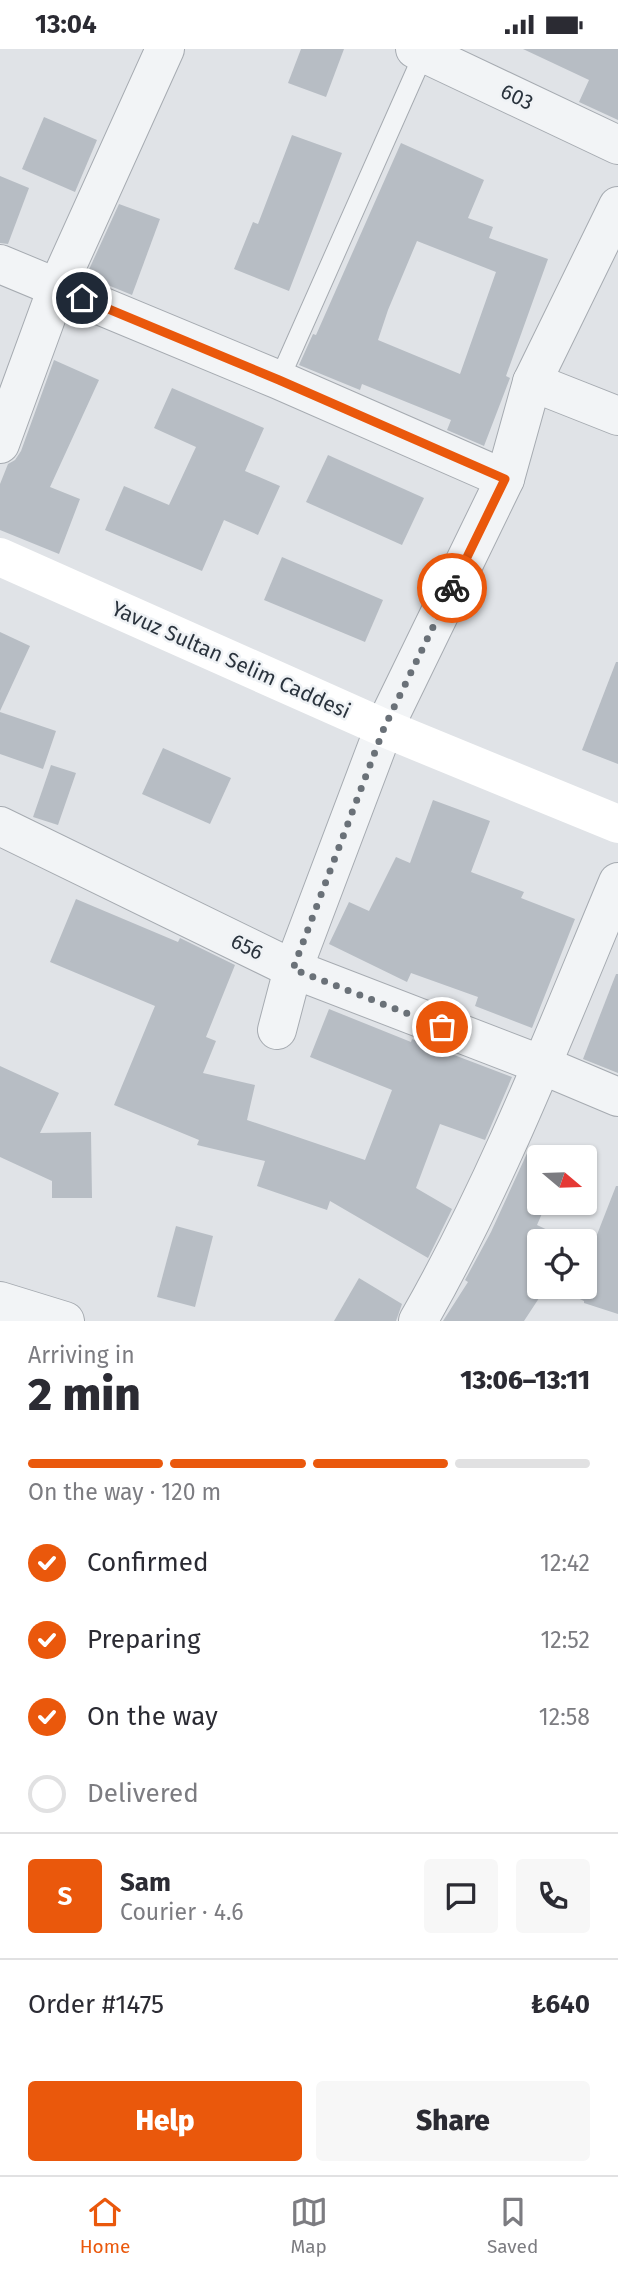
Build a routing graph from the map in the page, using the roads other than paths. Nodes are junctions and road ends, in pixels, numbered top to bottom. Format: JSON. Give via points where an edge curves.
{"nodes":[{"id":1,"x":165,"y":49,"type":"edge"},
{"id":2,"x":420,"y":51,"type":"edge"},
{"id":3,"x":618,"y":145,"type":"edge"},
{"id":4,"x":618,"y":206,"type":"edge"},
{"id":5,"x":0,"y":264,"type":"edge"},
{"id":6,"x":57,"y":288,"type":"junction"},
{"id":7,"x":279,"y":380,"type":"junction"},
{"id":8,"x":532,"y":382,"type":"junction"},
{"id":9,"x":618,"y":417,"type":"edge"},
{"id":10,"x":0,"y":445,"type":"edge"},
{"id":11,"x":505,"y":479,"type":"junction"},
{"id":12,"x":0,"y":557,"type":"edge"},
{"id":13,"x":384,"y":728,"type":"junction"},
{"id":14,"x":618,"y":824,"type":"edge"},
{"id":15,"x":0,"y":826,"type":"edge"},
{"id":16,"x":618,"y":882,"type":"edge"},
{"id":17,"x":293,"y":969,"type":"junction"},
{"id":18,"x":277,"y":1030,"type":"dead end"},
{"id":19,"x":542,"y":1065,"type":"junction"},
{"id":20,"x":618,"y":1097,"type":"edge"},
{"id":21,"x":0,"y":1301,"type":"edge"},
{"id":22,"x":65,"y":1321,"type":"edge"},
{"id":23,"x":418,"y":1321,"type":"edge"}],
"edges":[{"from":1,"to":6,"type":"street"},
{"from":2,"to":3,"type":"street","name":"603"},
{"from":2,"to":7,"type":"lane"},
{"from":4,"to":8,"type":"street"},
{"from":5,"to":6,"type":"street"},
{"from":6,"to":7,"type":"street"},
{"from":6,"to":10,"type":"street"},
{"from":7,"to":11,"type":"street"},
{"from":8,"to":9,"type":"street"},
{"from":8,"to":11,"type":"street"},
{"from":11,"to":13,"type":"street"},
{"from":12,"to":13,"type":"street","name":"Yavuz Sultan Selim Caddesi"},
{"from":13,"to":14,"type":"street","name":"Yavuz Sultan Selim Caddesi"},
{"from":13,"to":17,"type":"street"},
{"from":15,"to":17,"type":"street","name":"656"},
{"from":16,"to":19,"type":"street"},
{"from":17,"to":18,"type":"street"},
{"from":17,"to":19,"type":"street","name":"656"},
{"from":19,"to":20,"type":"street","name":"656"},
{"from":19,"to":23,"type":"street","via":[[478,1207]]},
{"from":21,"to":22,"type":"street"}]}
